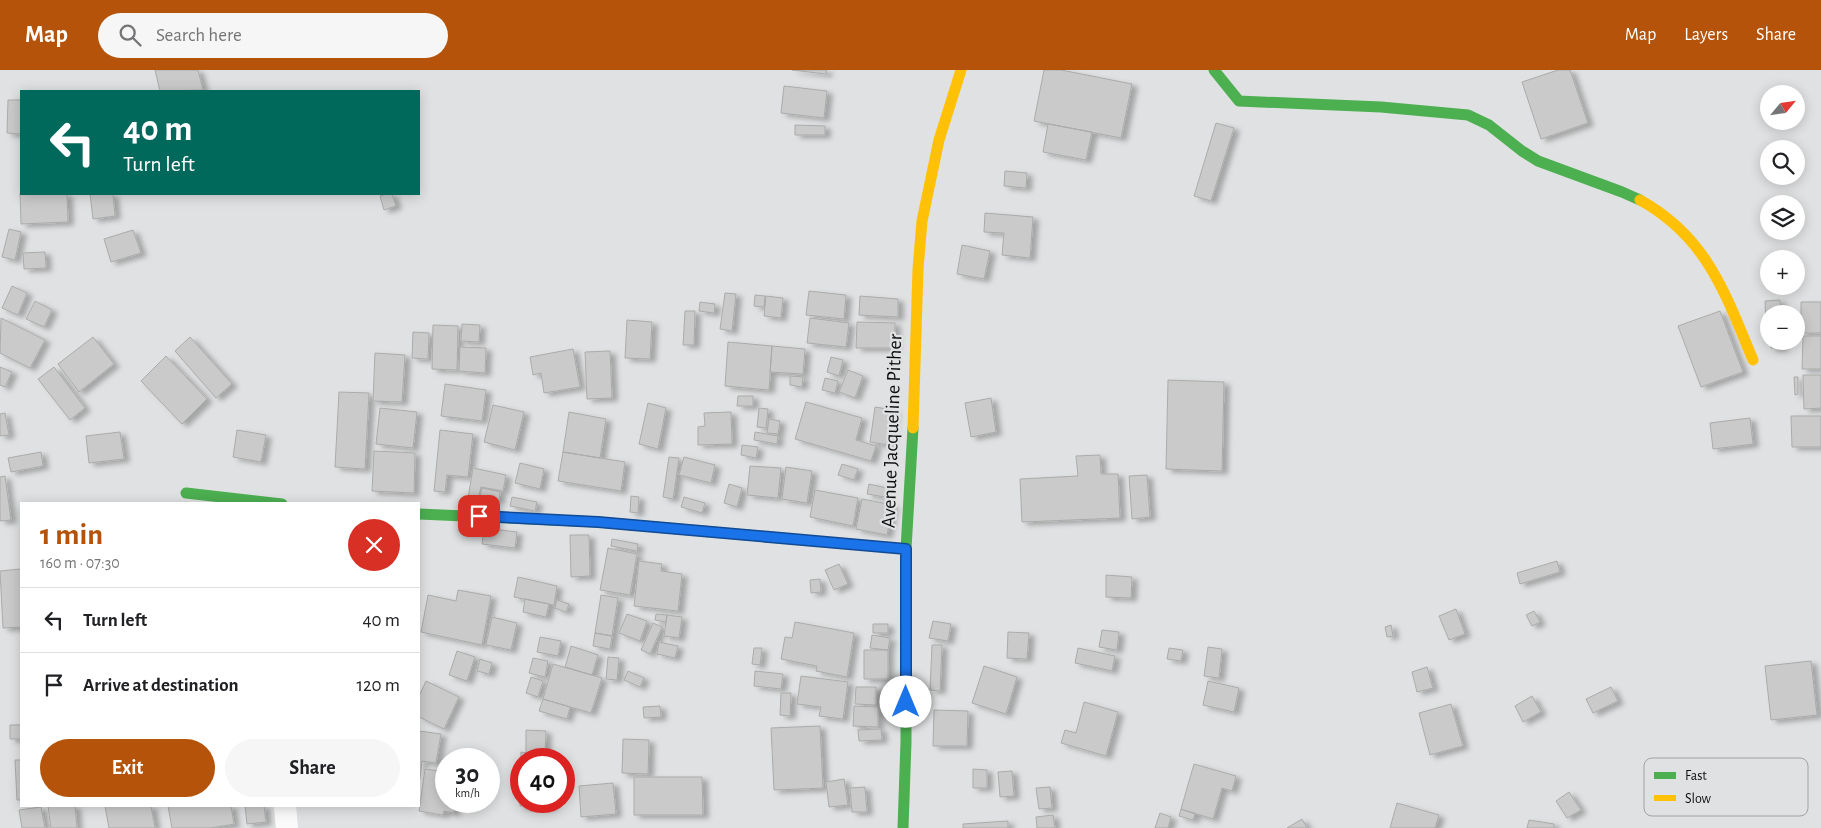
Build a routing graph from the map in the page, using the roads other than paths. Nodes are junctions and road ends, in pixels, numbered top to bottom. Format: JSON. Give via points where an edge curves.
{"nodes":[{"id":1,"x":961,"y":70,"type":"edge"},
{"id":2,"x":1214,"y":70,"type":"edge"},
{"id":3,"x":1752,"y":360,"type":"dead end"},
{"id":4,"x":186,"y":493,"type":"dead end"},
{"id":5,"x":265,"y":502,"type":"edge"},
{"id":6,"x":420,"y":514,"type":"edge"},
{"id":7,"x":906,"y":549,"type":"junction"},
{"id":8,"x":285,"y":807,"type":"edge"},
{"id":9,"x":287,"y":828,"type":"edge"},
{"id":10,"x":903,"y":828,"type":"edge"}],
"edges":[{"from":1,"to":7,"type":"street","name":"Avenue Jacqueline Pither","via":[[939,140],[922,221]]},
{"from":2,"to":3,"type":"street","via":[[1239,101],[1402,108],[1473,116],[1538,161],[1633,196],[1659,210],[1676,223],[1716,274]]},
{"from":4,"to":5,"type":"street"},
{"from":6,"to":7,"type":"street","via":[[598,522]]},
{"from":7,"to":10,"type":"street","name":"Avenue Jacqueline Pither"},
{"from":8,"to":9,"type":"street"}]}
